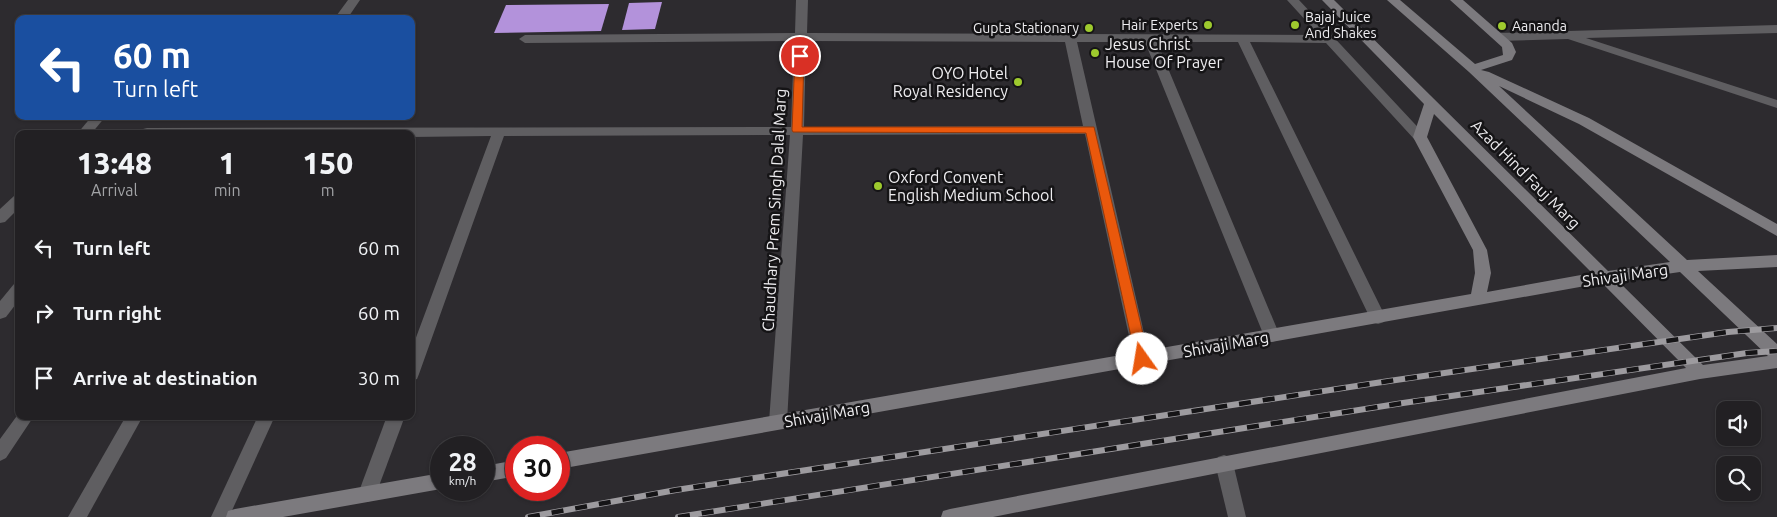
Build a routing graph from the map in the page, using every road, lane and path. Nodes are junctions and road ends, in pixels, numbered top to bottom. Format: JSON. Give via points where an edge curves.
{"nodes":[{"id":1,"x":354,"y":0,"type":"edge"},
{"id":2,"x":802,"y":0,"type":"edge"},
{"id":3,"x":1293,"y":0,"type":"edge"},
{"id":4,"x":1328,"y":0,"type":"edge"},
{"id":5,"x":1394,"y":0,"type":"edge"},
{"id":6,"x":1456,"y":0,"type":"edge"},
{"id":7,"x":344,"y":15,"type":"edge"},
{"id":8,"x":1777,"y":29,"type":"edge"},
{"id":9,"x":1562,"y":35,"type":"junction"},
{"id":10,"x":800,"y":37,"type":"junction"},
{"id":11,"x":1498,"y":37,"type":"junction"},
{"id":12,"x":1070,"y":38,"type":"junction"},
{"id":13,"x":525,"y":39,"type":"dead end"},
{"id":14,"x":1150,"y":39,"type":"junction"},
{"id":15,"x":1242,"y":39,"type":"junction"},
{"id":16,"x":1329,"y":39,"type":"junction"},
{"id":17,"x":1473,"y":69,"type":"junction"},
{"id":18,"x":1431,"y":103,"type":"junction"},
{"id":19,"x":1777,"y":104,"type":"edge"},
{"id":20,"x":96,"y":120,"type":"edge"},
{"id":21,"x":86,"y":130,"type":"edge"},
{"id":22,"x":797,"y":130,"type":"junction"},
{"id":23,"x":1090,"y":130,"type":"junction"},
{"id":24,"x":499,"y":132,"type":"junction"},
{"id":25,"x":415,"y":133,"type":"edge"},
{"id":26,"x":1420,"y":136,"type":"junction"},
{"id":27,"x":15,"y":203,"type":"edge"},
{"id":28,"x":0,"y":218,"type":"edge"},
{"id":29,"x":1777,"y":231,"type":"edge"},
{"id":30,"x":1777,"y":261,"type":"edge"},
{"id":31,"x":1685,"y":266,"type":"junction"},
{"id":32,"x":1604,"y":277,"type":"junction"},
{"id":33,"x":15,"y":293,"type":"edge"},
{"id":34,"x":1478,"y":300,"type":"junction"},
{"id":35,"x":0,"y":313,"type":"edge"},
{"id":36,"x":1378,"y":318,"type":"junction"},
{"id":37,"x":1272,"y":336,"type":"junction"},
{"id":38,"x":1777,"y":354,"type":"edge"},
{"id":39,"x":1142,"y":359,"type":"junction"},
{"id":40,"x":1777,"y":361,"type":"edge"},
{"id":41,"x":415,"y":363,"type":"edge"},
{"id":42,"x":1700,"y":372,"type":"junction"},
{"id":43,"x":23,"y":420,"type":"edge"},
{"id":44,"x":133,"y":420,"type":"edge"},
{"id":45,"x":265,"y":420,"type":"edge"},
{"id":46,"x":395,"y":420,"type":"edge"},
{"id":47,"x":778,"y":422,"type":"junction"},
{"id":48,"x":0,"y":453,"type":"edge"},
{"id":49,"x":570,"y":459,"type":"edge"},
{"id":50,"x":1224,"y":463,"type":"junction"},
{"id":51,"x":430,"y":483,"type":"edge"},
{"id":52,"x":368,"y":494,"type":"junction"},
{"id":53,"x":77,"y":517,"type":"edge"},
{"id":54,"x":220,"y":517,"type":"edge"},
{"id":55,"x":235,"y":517,"type":"edge"},
{"id":56,"x":950,"y":517,"type":"edge"},
{"id":57,"x":1237,"y":517,"type":"edge"}],
"edges":[{"from":1,"to":7,"type":"street"},
{"from":2,"to":10,"type":"street","name":"Chaudhary Prem Singh Dalal Marg"},
{"from":3,"to":16,"type":"street"},
{"from":4,"to":18,"type":"main road","name":"Azad Hind Fauj Marg"},
{"from":5,"to":17,"type":"main road"},
{"from":6,"to":11,"type":"main road"},
{"from":8,"to":9,"type":"street"},
{"from":9,"to":11,"type":"street"},
{"from":9,"to":19,"type":"street"},
{"from":10,"to":12,"type":"street"},
{"from":10,"to":13,"type":"street"},
{"from":10,"to":22,"type":"street","name":"Chaudhary Prem Singh Dalal Marg"},
{"from":11,"to":17,"type":"main road","via":[[1508,46],[1508,57]]},
{"from":12,"to":14,"type":"street"},
{"from":12,"to":23,"type":"street"},
{"from":14,"to":15,"type":"street"},
{"from":14,"to":37,"type":"street"},
{"from":15,"to":16,"type":"street"},
{"from":15,"to":36,"type":"street"},
{"from":16,"to":26,"type":"street"},
{"from":17,"to":29,"type":"main road","via":[[1584,121]]},
{"from":17,"to":31,"type":"main road"},
{"from":18,"to":26,"type":"main road"},
{"from":18,"to":32,"type":"main road","name":"Azad Hind Fauj Marg"},
{"from":20,"to":21,"type":"street"},
{"from":22,"to":23,"type":"street"},
{"from":22,"to":24,"type":"street"},
{"from":22,"to":47,"type":"street","name":"Chaudhary Prem Singh Dalal Marg"},
{"from":23,"to":39,"type":"street"},
{"from":24,"to":25,"type":"street"},
{"from":24,"to":41,"type":"street"},
{"from":26,"to":34,"type":"main road","via":[[1480,250],[1483,273]]},
{"from":27,"to":28,"type":"street"},
{"from":30,"to":31,"type":"main road","name":"Shivaji Marg"},
{"from":31,"to":32,"type":"main road","name":"Shivaji Marg"},
{"from":31,"to":38,"type":"main road"},
{"from":32,"to":34,"type":"main road","name":"Shivaji Marg"},
{"from":32,"to":42,"type":"main road","name":"Azad Hind Fauj Marg"},
{"from":33,"to":35,"type":"street"},
{"from":34,"to":36,"type":"main road","name":"Shivaji Marg"},
{"from":36,"to":37,"type":"main road","name":"Shivaji Marg"},
{"from":37,"to":39,"type":"main road","name":"Shivaji Marg"},
{"from":39,"to":47,"type":"main road","name":"Shivaji Marg"},
{"from":40,"to":42,"type":"main road"},
{"from":42,"to":50,"type":"main road"},
{"from":43,"to":48,"type":"street"},
{"from":44,"to":53,"type":"street"},
{"from":45,"to":54,"type":"street"},
{"from":46,"to":52,"type":"street"},
{"from":47,"to":49,"type":"main road","name":"Shivaji Marg"},
{"from":50,"to":56,"type":"main road"},
{"from":50,"to":57,"type":"street"},
{"from":51,"to":52,"type":"main road"},
{"from":52,"to":55,"type":"main road"}]}
